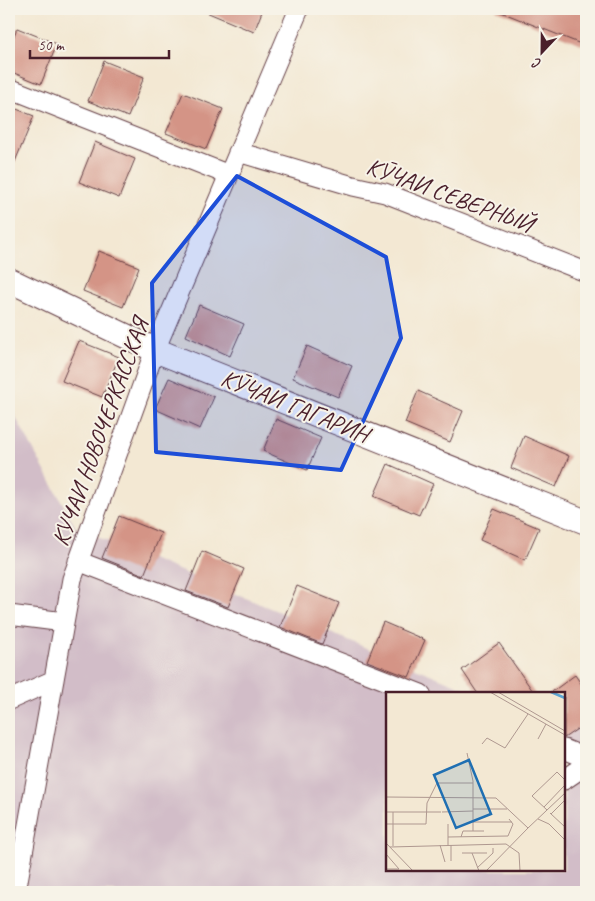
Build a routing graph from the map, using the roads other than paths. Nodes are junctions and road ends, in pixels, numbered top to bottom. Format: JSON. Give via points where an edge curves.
{"nodes":[{"id":1,"x":299,"y":9,"type":"edge"},
{"id":2,"x":9,"y":88,"type":"edge"},
{"id":3,"x":238,"y":152,"type":"junction"},
{"id":4,"x":229,"y":175,"type":"junction"},
{"id":5,"x":586,"y":272,"type":"edge"},
{"id":6,"x":9,"y":280,"type":"edge"},
{"id":7,"x":155,"y":350,"type":"junction"},
{"id":8,"x":586,"y":522,"type":"edge"},
{"id":9,"x":78,"y":561,"type":"junction"},
{"id":10,"x":9,"y":615,"type":"edge"},
{"id":11,"x":64,"y":622,"type":"junction"},
{"id":12,"x":54,"y":680,"type":"junction"},
{"id":13,"x":416,"y":692,"type":"edge"},
{"id":14,"x":9,"y":700,"type":"edge"},
{"id":15,"x":565,"y":749,"type":"edge"},
{"id":16,"x":586,"y":758,"type":"edge"},
{"id":17,"x":586,"y":765,"type":"edge"},
{"id":18,"x":565,"y":779,"type":"edge"},
{"id":19,"x":16,"y":892,"type":"edge"}],
"edges":[{"from":1,"to":3,"type":"street","name":"КУЧАИ НОВОЧЕРКАССКАЯ"},
{"from":2,"to":4,"type":"street"},
{"from":3,"to":4,"type":"street","name":"КУЧАИ НОВОЧЕРКАССКАЯ"},
{"from":3,"to":5,"type":"street","name":"КӮЧАИ СЕВЕРНЫЙ","via":[[385,193]]},
{"from":4,"to":7,"type":"street","name":"КУЧАИ НОВОЧЕРКАССКАЯ"},
{"from":6,"to":7,"type":"main road","name":"КӮЧАИ ГАГАРИН"},
{"from":7,"to":8,"type":"main road","name":"КӮЧАИ ГАГАРИН"},
{"from":7,"to":9,"type":"street","name":"КУЧАИ НОВОЧЕРКАССКАЯ"},
{"from":9,"to":11,"type":"street","name":"КУЧАИ НОВОЧЕРКАССКАЯ"},
{"from":9,"to":13,"type":"street"},
{"from":10,"to":11,"type":"street"},
{"from":11,"to":12,"type":"street","name":"КУЧАИ НОВОЧЕРКАССКАЯ"},
{"from":12,"to":14,"type":"street"},
{"from":12,"to":19,"type":"street","name":"КУЧАИ НОВОЧЕРКАССКАЯ"},
{"from":15,"to":16,"type":"street"},
{"from":17,"to":18,"type":"street"}]}
